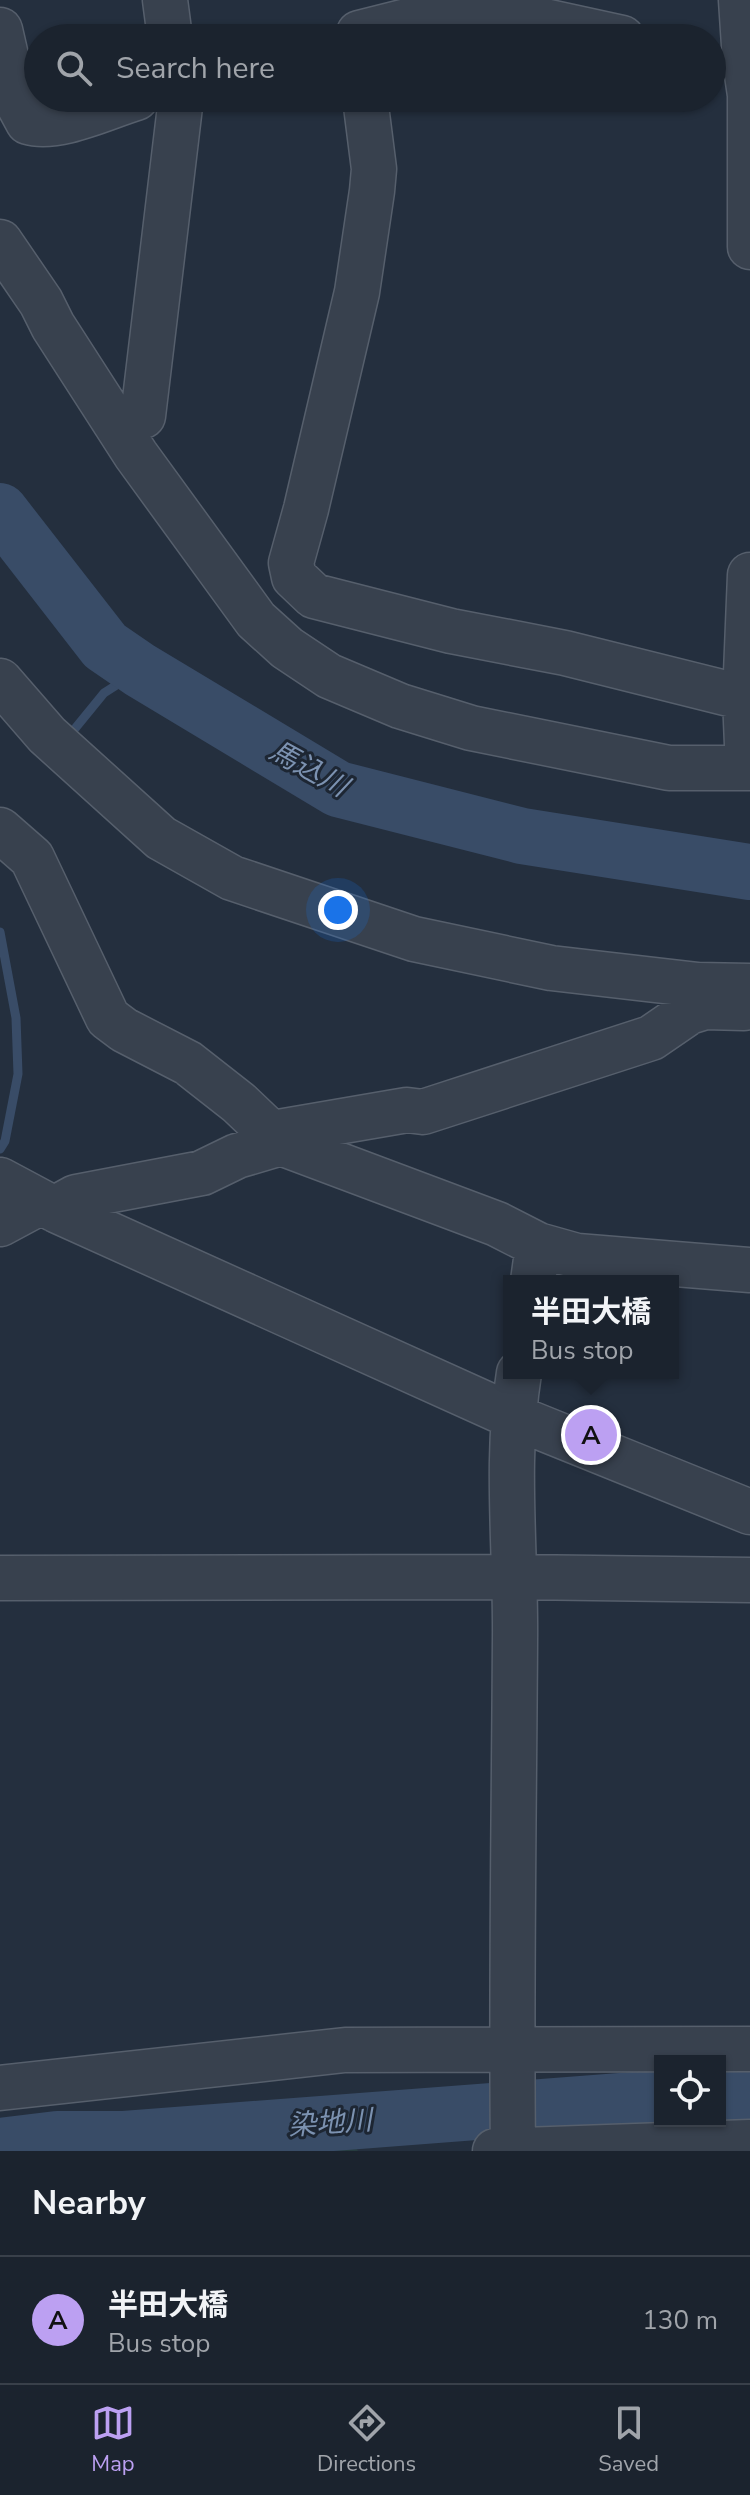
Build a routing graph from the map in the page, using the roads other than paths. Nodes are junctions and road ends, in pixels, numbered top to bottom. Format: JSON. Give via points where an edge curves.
{"nodes":[{"id":1,"x":165,"y":0,"type":"edge"},
{"id":2,"x":741,"y":0,"type":"edge"},
{"id":3,"x":467,"y":3,"type":"edge"},
{"id":4,"x":168,"y":24,"type":"edge"},
{"id":5,"x":393,"y":24,"type":"edge"},
{"id":6,"x":560,"y":24,"type":"edge"},
{"id":7,"x":0,"y":30,"type":"edge"},
{"id":8,"x":728,"y":58,"type":"edge"},
{"id":9,"x":93,"y":112,"type":"edge"},
{"id":10,"x":179,"y":112,"type":"edge"},
{"id":11,"x":367,"y":112,"type":"edge"},
{"id":12,"x":0,"y":242,"type":"edge"},
{"id":13,"x":750,"y":245,"type":"edge"},
{"id":14,"x":143,"y":416,"type":"dead end"},
{"id":15,"x":750,"y":575,"type":"edge"},
{"id":16,"x":0,"y":681,"type":"edge"},
{"id":17,"x":745,"y":698,"type":"junction"},
{"id":18,"x":749,"y":768,"type":"edge"},
{"id":19,"x":0,"y":830,"type":"edge"},
{"id":20,"x":750,"y":986,"type":"edge"},
{"id":21,"x":750,"y":1008,"type":"edge"},
{"id":22,"x":277,"y":1138,"type":"junction"},
{"id":23,"x":20,"y":1200,"type":"edge"},
{"id":24,"x":535,"y":1263,"type":"edge"},
{"id":25,"x":750,"y":1270,"type":"edge"},
{"id":26,"x":518,"y":1379,"type":"edge"},
{"id":27,"x":512,"y":1416,"type":"junction"},
{"id":28,"x":750,"y":1512,"type":"edge"},
{"id":29,"x":516,"y":1577,"type":"junction"},
{"id":30,"x":0,"y":1578,"type":"edge"},
{"id":31,"x":750,"y":1580,"type":"edge"},
{"id":32,"x":512,"y":2047,"type":"junction"},
{"id":33,"x":750,"y":2049,"type":"edge"},
{"id":34,"x":0,"y":2088,"type":"edge"},
{"id":35,"x":750,"y":2142,"type":"edge"},
{"id":36,"x":495,"y":2151,"type":"edge"},
{"id":37,"x":513,"y":2151,"type":"edge"}],
"edges":[{"from":1,"to":4,"type":"street"},
{"from":2,"to":8,"type":"street"},
{"from":3,"to":5,"type":"street"},
{"from":3,"to":6,"type":"street"},
{"from":7,"to":9,"type":"street","via":[[16,100],[28,122],[56,124]]},
{"from":8,"to":13,"type":"street","via":[[750,95]]},
{"from":10,"to":14,"type":"street"},
{"from":11,"to":17,"type":"street","via":[[374,169],[357,292],[291,563],[294,577],[314,596]]},
{"from":12,"to":18,"type":"street","via":[[136,455],[256,620],[287,648],[329,676],[471,728],[669,768]]},
{"from":15,"to":17,"type":"street"},
{"from":16,"to":20,"type":"street","via":[[47,735],[161,838],[232,878],[414,939],[551,968]]},
{"from":17,"to":18,"type":"street"},
{"from":19,"to":22,"type":"street","via":[[32,858],[108,1018],[188,1063]]},
{"from":21,"to":22,"type":"street","via":[[705,1007],[651,1038],[423,1112],[407,1110]]},
{"from":22,"to":23,"type":"street","via":[[202,1173],[76,1197]]},
{"from":22,"to":24,"type":"street","via":[[497,1224]]},
{"from":23,"to":27,"type":"street"},
{"from":24,"to":25,"type":"street","via":[[577,1256]]},
{"from":26,"to":27,"type":"street"},
{"from":27,"to":28,"type":"street"},
{"from":27,"to":29,"type":"street"},
{"from":29,"to":30,"type":"street"},
{"from":29,"to":31,"type":"street"},
{"from":29,"to":32,"type":"street"},
{"from":32,"to":33,"type":"street"},
{"from":32,"to":34,"type":"street","via":[[345,2050]]},
{"from":32,"to":37,"type":"street"},
{"from":35,"to":37,"type":"street"},
{"from":36,"to":37,"type":"street"}]}
